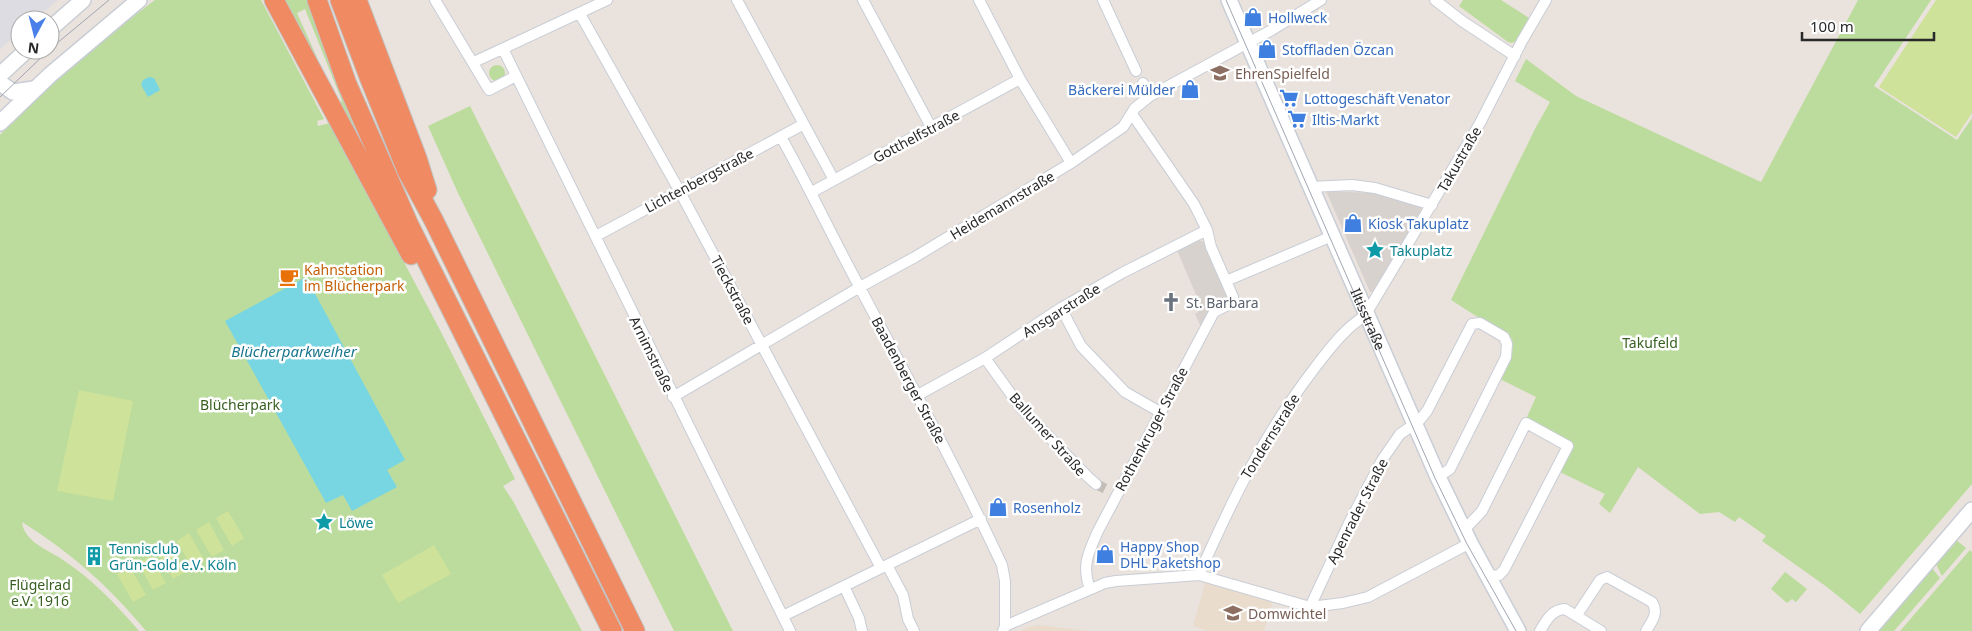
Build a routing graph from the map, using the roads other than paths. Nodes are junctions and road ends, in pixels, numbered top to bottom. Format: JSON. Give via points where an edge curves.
{"nodes":[{"id":1,"x":83,"y":0,"type":"edge"},
{"id":2,"x":139,"y":0,"type":"edge"},
{"id":3,"x":317,"y":0,"type":"edge"},
{"id":4,"x":340,"y":0,"type":"edge"},
{"id":5,"x":357,"y":0,"type":"edge"},
{"id":6,"x":435,"y":0,"type":"edge"},
{"id":7,"x":607,"y":0,"type":"edge"},
{"id":8,"x":737,"y":0,"type":"edge"},
{"id":9,"x":864,"y":0,"type":"edge"},
{"id":10,"x":979,"y":0,"type":"edge"},
{"id":11,"x":1103,"y":0,"type":"edge"},
{"id":12,"x":1229,"y":0,"type":"edge"},
{"id":13,"x":1321,"y":0,"type":"edge"},
{"id":14,"x":1435,"y":0,"type":"edge"},
{"id":15,"x":1546,"y":0,"type":"edge"},
{"id":16,"x":273,"y":1,"type":"edge"},
{"id":17,"x":580,"y":14,"type":"junction"},
{"id":18,"x":60,"y":20,"type":"edge"},
{"id":19,"x":1247,"y":43,"type":"junction"},
{"id":20,"x":503,"y":49,"type":"junction"},
{"id":21,"x":1515,"y":56,"type":"junction"},
{"id":22,"x":17,"y":60,"type":"edge"},
{"id":23,"x":474,"y":62,"type":"junction"},
{"id":24,"x":1136,"y":71,"type":"dead end"},
{"id":25,"x":0,"y":76,"type":"edge"},
{"id":26,"x":516,"y":76,"type":"junction"},
{"id":27,"x":1020,"y":80,"type":"junction"},
{"id":28,"x":0,"y":82,"type":"edge"},
{"id":29,"x":1143,"y":83,"type":"dead end"},
{"id":30,"x":34,"y":89,"type":"junction"},
{"id":31,"x":1150,"y":96,"type":"junction"},
{"id":32,"x":1132,"y":114,"type":"junction"},
{"id":33,"x":0,"y":123,"type":"edge"},
{"id":34,"x":804,"y":124,"type":"junction"},
{"id":35,"x":932,"y":127,"type":"junction"},
{"id":36,"x":780,"y":137,"type":"junction"},
{"id":37,"x":1071,"y":163,"type":"junction"},
{"id":38,"x":834,"y":180,"type":"junction"},
{"id":39,"x":1310,"y":187,"type":"junction"},
{"id":40,"x":679,"y":190,"type":"junction"},
{"id":41,"x":812,"y":192,"type":"junction"},
{"id":42,"x":1432,"y":205,"type":"junction"},
{"id":43,"x":434,"y":221,"type":"junction"},
{"id":44,"x":1207,"y":230,"type":"junction"},
{"id":45,"x":596,"y":236,"type":"junction"},
{"id":46,"x":1332,"y":236,"type":"junction"},
{"id":47,"x":1226,"y":281,"type":"junction"},
{"id":48,"x":860,"y":287,"type":"junction"},
{"id":49,"x":1061,"y":308,"type":"junction"},
{"id":50,"x":1366,"y":314,"type":"junction"},
{"id":51,"x":762,"y":343,"type":"junction"},
{"id":52,"x":471,"y":352,"type":"junction"},
{"id":53,"x":985,"y":358,"type":"junction"},
{"id":54,"x":918,"y":395,"type":"junction"},
{"id":55,"x":673,"y":397,"type":"junction"},
{"id":56,"x":1160,"y":412,"type":"junction"},
{"id":57,"x":1415,"y":423,"type":"junction"},
{"id":58,"x":1438,"y":477,"type":"junction"},
{"id":59,"x":1096,"y":484,"type":"tunnel mouth"},
{"id":60,"x":1972,"y":510,"type":"edge"},
{"id":61,"x":981,"y":519,"type":"junction"},
{"id":62,"x":1467,"y":537,"type":"junction"},
{"id":63,"x":884,"y":567,"type":"junction"},
{"id":64,"x":1199,"y":575,"type":"junction"},
{"id":65,"x":1488,"y":577,"type":"junction"},
{"id":66,"x":844,"y":586,"type":"junction"},
{"id":67,"x":1090,"y":589,"type":"junction"},
{"id":68,"x":1310,"y":607,"type":"junction"},
{"id":69,"x":1577,"y":615,"type":"junction"},
{"id":70,"x":783,"y":616,"type":"junction"},
{"id":71,"x":1004,"y":628,"type":"edge"},
{"id":72,"x":612,"y":631,"type":"edge"},
{"id":73,"x":635,"y":631,"type":"edge"},
{"id":74,"x":790,"y":631,"type":"edge"},
{"id":75,"x":862,"y":631,"type":"edge"},
{"id":76,"x":914,"y":631,"type":"edge"},
{"id":77,"x":1518,"y":631,"type":"edge"},
{"id":78,"x":1540,"y":631,"type":"edge"},
{"id":79,"x":1601,"y":631,"type":"edge"},
{"id":80,"x":1646,"y":631,"type":"edge"},
{"id":81,"x":1868,"y":631,"type":"edge"}],
"edges":[{"from":1,"to":18,"type":"street"},
{"from":2,"to":30,"type":"street"},
{"from":3,"to":52,"type":"highway","via":[[351,92],[409,225]]},
{"from":4,"to":43,"type":"highway","via":[[407,171]]},
{"from":5,"to":43,"type":"highway","via":[[417,158]]},
{"from":6,"to":23,"type":"street"},
{"from":7,"to":17,"type":"street"},
{"from":8,"to":34,"type":"street"},
{"from":9,"to":35,"type":"street"},
{"from":10,"to":27,"type":"street"},
{"from":11,"to":24,"type":"street"},
{"from":12,"to":19,"type":"street","name":"Iltisstraße"},
{"from":13,"to":19,"type":"street","name":"Heidemannstraße"},
{"from":14,"to":21,"type":"street"},
{"from":15,"to":21,"type":"street","name":"Takustraße"},
{"from":16,"to":52,"type":"highway","via":[[455,333]]},
{"from":17,"to":20,"type":"street"},
{"from":17,"to":40,"type":"street","name":"Tieckstraße"},
{"from":19,"to":31,"type":"street","name":"Heidemannstraße"},
{"from":19,"to":39,"type":"street","name":"Iltisstraße"},
{"from":20,"to":23,"type":"street"},
{"from":20,"to":26,"type":"street","name":"Arnimstraße"},
{"from":21,"to":42,"type":"street","name":"Takustraße"},
{"from":22,"to":25,"type":"street"},
{"from":23,"to":26,"type":"street","via":[[489,90]]},
{"from":26,"to":45,"type":"street","name":"Arnimstraße"},
{"from":27,"to":35,"type":"street","name":"Gotthelfstraße"},
{"from":27,"to":37,"type":"street"},
{"from":28,"to":30,"type":"street","via":[[13,92]]},
{"from":29,"to":31,"type":"street"},
{"from":30,"to":33,"type":"street"},
{"from":31,"to":32,"type":"street","name":"Heidemannstraße","via":[[1134,108]]},
{"from":32,"to":37,"type":"street","name":"Heidemannstraße","via":[[1123,127]]},
{"from":32,"to":44,"type":"street","name":"Rothenkruger Straße","via":[[1194,204]]},
{"from":34,"to":36,"type":"street","name":"Lichtenbergstraße"},
{"from":34,"to":38,"type":"street"},
{"from":35,"to":38,"type":"street","name":"Gotthelfstraße"},
{"from":36,"to":40,"type":"street","name":"Lichtenbergstraße"},
{"from":36,"to":41,"type":"street","name":"Baadenberger Straße"},
{"from":37,"to":48,"type":"street","name":"Heidemannstraße"},
{"from":38,"to":41,"type":"street","name":"Gotthelfstraße"},
{"from":39,"to":42,"type":"street","via":[[1374,188]]},
{"from":39,"to":46,"type":"street","name":"Iltisstraße"},
{"from":40,"to":45,"type":"street","name":"Lichtenbergstraße"},
{"from":40,"to":51,"type":"street","name":"Tieckstraße"},
{"from":41,"to":48,"type":"street","name":"Baadenberger Straße"},
{"from":42,"to":50,"type":"street","name":"Takustraße"},
{"from":43,"to":73,"type":"highway"},
{"from":44,"to":47,"type":"street","name":"Rothenkruger Straße"},
{"from":44,"to":49,"type":"street","name":"Ansgarstraße"},
{"from":45,"to":55,"type":"street","name":"Arnimstraße"},
{"from":46,"to":47,"type":"street"},
{"from":46,"to":50,"type":"street","name":"Iltisstraße"},
{"from":47,"to":56,"type":"street","name":"Rothenkruger Straße","via":[[1233,297],[1230,304],[1214,312]]},
{"from":48,"to":51,"type":"street","name":"Heidemannstraße"},
{"from":48,"to":54,"type":"street","name":"Baadenberger Straße"},
{"from":49,"to":53,"type":"street","name":"Ansgarstraße"},
{"from":49,"to":56,"type":"street","via":[[1081,346],[1126,392]]},
{"from":50,"to":57,"type":"street","name":"Iltisstraße"},
{"from":50,"to":64,"type":"street","name":"Tondernstraße","via":[[1340,337],[1272,428],[1239,485]]},
{"from":51,"to":55,"type":"street","name":"Heidemannstraße"},
{"from":51,"to":63,"type":"street","name":"Tieckstraße"},
{"from":52,"to":72,"type":"highway"},
{"from":53,"to":54,"type":"street","name":"Ansgarstraße"},
{"from":53,"to":59,"type":"street","name":"Ballumer Straße","via":[[1021,408]]},
{"from":54,"to":61,"type":"street","name":"Baadenberger Straße"},
{"from":55,"to":70,"type":"street","name":"Arnimstraße"},
{"from":56,"to":67,"type":"street","name":"Rothenkruger Straße","via":[[1112,492],[1088,552],[1086,576]]},
{"from":57,"to":58,"type":"street","name":"Iltisstraße"},
{"from":57,"to":58,"type":"street","name":"Apenrader Straße","via":[[1427,411],[1472,324],[1480,323],[1504,337],[1506,356],[1450,469]]},
{"from":57,"to":68,"type":"street","name":"Apenrader Straße","via":[[1400,434],[1382,460]]},
{"from":58,"to":62,"type":"street","name":"Iltisstraße"},
{"from":60,"to":81,"type":"street"},
{"from":61,"to":63,"type":"street"},
{"from":61,"to":71,"type":"street","name":"Baadenberger Straße","via":[[1002,565]]},
{"from":62,"to":65,"type":"street","name":"Iltisstraße"},
{"from":62,"to":65,"type":"street","via":[[1526,423],[1568,446],[1504,570],[1499,575]]},
{"from":62,"to":68,"type":"street","via":[[1368,597]]},
{"from":63,"to":66,"type":"street"},
{"from":63,"to":76,"type":"street","name":"Tieckstraße","via":[[904,595],[908,619]]},
{"from":64,"to":67,"type":"street","via":[[1116,581]]},
{"from":64,"to":68,"type":"street"},
{"from":65,"to":77,"type":"street","name":"Iltisstraße"},
{"from":66,"to":70,"type":"street"},
{"from":66,"to":75,"type":"street"},
{"from":67,"to":71,"type":"street"},
{"from":69,"to":78,"type":"street","via":[[1566,609],[1559,610],[1551,614]]},
{"from":69,"to":79,"type":"street"},
{"from":69,"to":80,"type":"street","via":[[1600,580],[1607,577],[1652,602],[1655,615]]},
{"from":70,"to":74,"type":"street","name":"Arnimstraße"}]}
